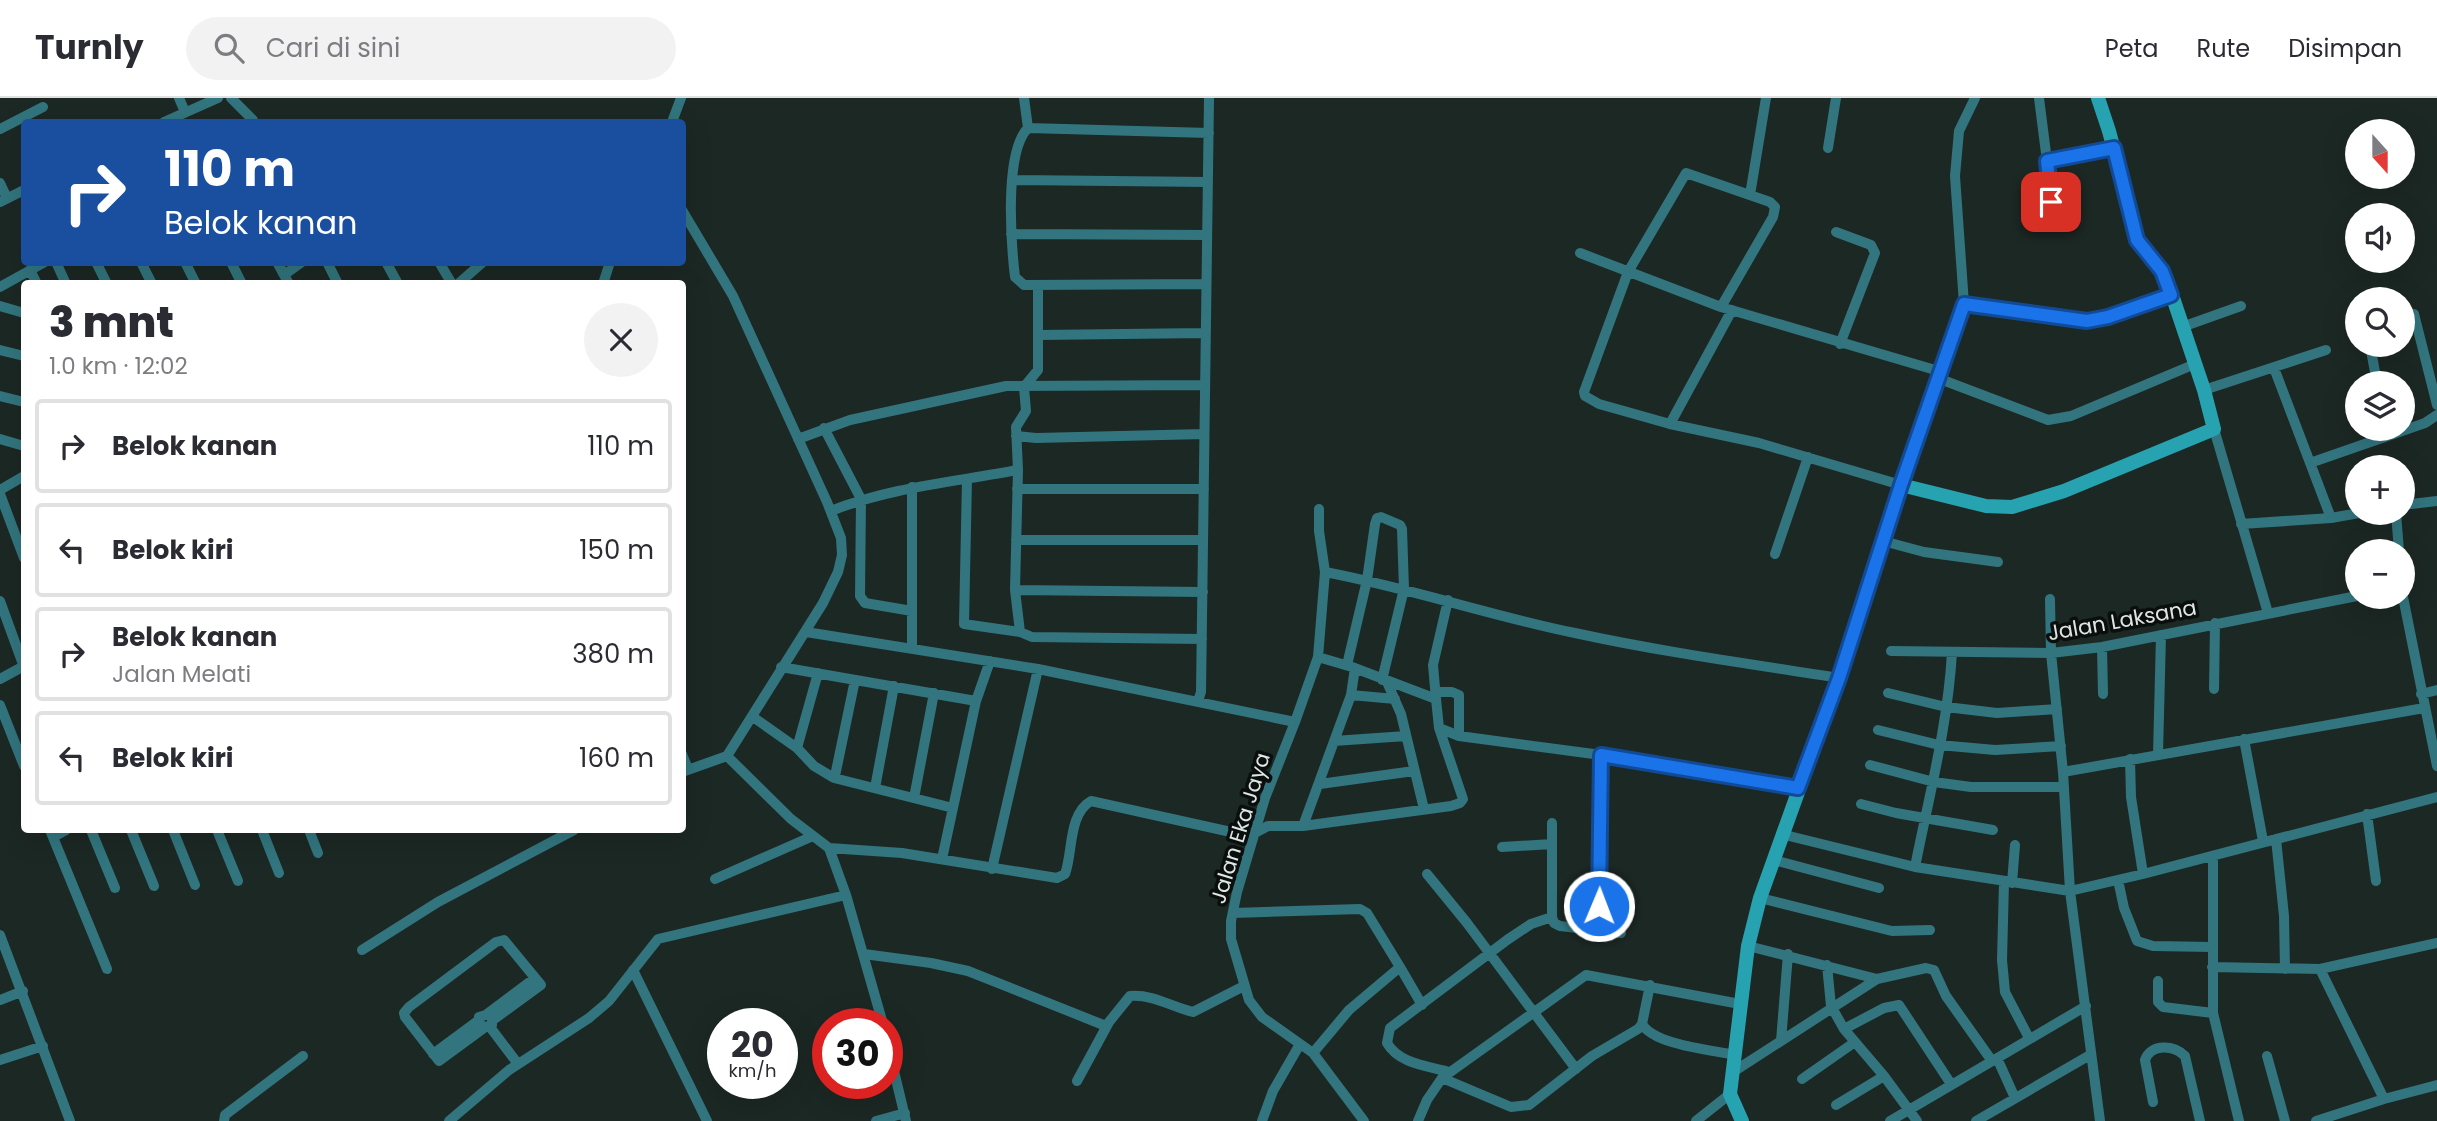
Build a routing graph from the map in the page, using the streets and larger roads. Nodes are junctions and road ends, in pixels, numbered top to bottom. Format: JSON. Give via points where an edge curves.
{"nodes":[{"id":1,"x":179,"y":98,"type":"edge"},
{"id":2,"x":218,"y":98,"type":"edge"},
{"id":3,"x":231,"y":98,"type":"edge"},
{"id":4,"x":246,"y":98,"type":"edge"},
{"id":5,"x":681,"y":98,"type":"edge"},
{"id":6,"x":1024,"y":98,"type":"edge"},
{"id":7,"x":1209,"y":98,"type":"edge"},
{"id":8,"x":1766,"y":98,"type":"edge"},
{"id":9,"x":1836,"y":98,"type":"edge"},
{"id":10,"x":1975,"y":98,"type":"edge"},
{"id":11,"x":2039,"y":98,"type":"edge"},
{"id":12,"x":2098,"y":98,"type":"edge"},
{"id":13,"x":43,"y":107,"type":"dead end"},
{"id":14,"x":185,"y":112,"type":"junction"},
{"id":15,"x":170,"y":119,"type":"edge"},
{"id":16,"x":252,"y":119,"type":"edge"},
{"id":17,"x":253,"y":119,"type":"edge"},
{"id":18,"x":673,"y":119,"type":"edge"},
{"id":19,"x":0,"y":128,"type":"edge"},
{"id":20,"x":1028,"y":128,"type":"junction"},
{"id":21,"x":1209,"y":132,"type":"junction"},
{"id":22,"x":2114,"y":148,"type":"junction"},
{"id":23,"x":1828,"y":149,"type":"dead end"},
{"id":24,"x":2047,"y":161,"type":"junction"},
{"id":25,"x":1013,"y":180,"type":"junction"},
{"id":26,"x":1208,"y":182,"type":"junction"},
{"id":27,"x":0,"y":183,"type":"edge"},
{"id":28,"x":21,"y":191,"type":"edge"},
{"id":29,"x":1750,"y":195,"type":"junction"},
{"id":30,"x":3,"y":200,"type":"edge"},
{"id":31,"x":686,"y":217,"type":"edge"},
{"id":32,"x":2053,"y":222,"type":"dead end"},
{"id":33,"x":1836,"y":232,"type":"dead end"},
{"id":34,"x":1011,"y":234,"type":"junction"},
{"id":35,"x":1207,"y":234,"type":"junction"},
{"id":36,"x":1580,"y":253,"type":"dead end"},
{"id":37,"x":38,"y":266,"type":"edge"},
{"id":38,"x":298,"y":266,"type":"edge"},
{"id":39,"x":478,"y":266,"type":"edge"},
{"id":40,"x":30,"y":270,"type":"junction"},
{"id":41,"x":1628,"y":272,"type":"junction"},
{"id":42,"x":286,"y":279,"type":"edge"},
{"id":43,"x":35,"y":280,"type":"edge"},
{"id":44,"x":463,"y":280,"type":"edge"},
{"id":45,"x":1206,"y":284,"type":"junction"},
{"id":46,"x":0,"y":287,"type":"edge"},
{"id":47,"x":1038,"y":287,"type":"junction"},
{"id":48,"x":2171,"y":295,"type":"junction"},
{"id":49,"x":1964,"y":304,"type":"junction"},
{"id":50,"x":0,"y":306,"type":"edge"},
{"id":51,"x":2241,"y":306,"type":"dead end"},
{"id":52,"x":1720,"y":307,"type":"junction"},
{"id":53,"x":1732,"y":310,"type":"junction"},
{"id":54,"x":21,"y":312,"type":"edge"},
{"id":55,"x":2415,"y":318,"type":"edge"},
{"id":56,"x":2182,"y":327,"type":"junction"},
{"id":57,"x":1205,"y":333,"type":"junction"},
{"id":58,"x":1040,"y":335,"type":"junction"},
{"id":59,"x":1840,"y":344,"type":"junction"},
{"id":60,"x":0,"y":350,"type":"edge"},
{"id":61,"x":2326,"y":350,"type":"dead end"},
{"id":62,"x":21,"y":355,"type":"edge"},
{"id":63,"x":2195,"y":364,"type":"junction"},
{"id":64,"x":2274,"y":368,"type":"junction"},
{"id":65,"x":1941,"y":375,"type":"junction"},
{"id":66,"x":1027,"y":384,"type":"junction"},
{"id":67,"x":1204,"y":385,"type":"junction"},
{"id":68,"x":2204,"y":390,"type":"junction"},
{"id":69,"x":0,"y":396,"type":"edge"},
{"id":70,"x":21,"y":401,"type":"edge"},
{"id":71,"x":2437,"y":405,"type":"edge"},
{"id":72,"x":2437,"y":415,"type":"edge"},
{"id":73,"x":1670,"y":424,"type":"junction"},
{"id":74,"x":2415,"y":426,"type":"edge"},
{"id":75,"x":824,"y":428,"type":"junction"},
{"id":76,"x":2214,"y":429,"type":"junction"},
{"id":77,"x":1204,"y":434,"type":"junction"},
{"id":78,"x":1016,"y":436,"type":"junction"},
{"id":79,"x":0,"y":439,"type":"edge"},
{"id":80,"x":798,"y":439,"type":"junction"},
{"id":81,"x":2364,"y":441,"type":"edge"},
{"id":82,"x":21,"y":445,"type":"edge"},
{"id":83,"x":1808,"y":457,"type":"junction"},
{"id":84,"x":2310,"y":463,"type":"junction"},
{"id":85,"x":1018,"y":470,"type":"junction"},
{"id":86,"x":967,"y":480,"type":"junction"},
{"id":87,"x":5,"y":482,"type":"edge"},
{"id":88,"x":1901,"y":485,"type":"junction"},
{"id":89,"x":912,"y":487,"type":"junction"},
{"id":90,"x":1017,"y":489,"type":"junction"},
{"id":91,"x":1204,"y":489,"type":"junction"},
{"id":92,"x":0,"y":492,"type":"edge"},
{"id":93,"x":861,"y":499,"type":"junction"},
{"id":94,"x":2437,"y":501,"type":"edge"},
{"id":95,"x":2415,"y":504,"type":"edge"},
{"id":96,"x":1319,"y":509,"type":"dead end"},
{"id":97,"x":831,"y":511,"type":"junction"},
{"id":98,"x":2345,"y":516,"type":"edge"},
{"id":99,"x":2331,"y":518,"type":"junction"},
{"id":100,"x":2241,"y":524,"type":"junction"},
{"id":101,"x":1016,"y":540,"type":"junction"},
{"id":102,"x":1203,"y":540,"type":"junction"},
{"id":103,"x":1883,"y":541,"type":"junction"},
{"id":104,"x":21,"y":550,"type":"edge"},
{"id":105,"x":1775,"y":554,"type":"dead end"},
{"id":106,"x":1998,"y":562,"type":"dead end"},
{"id":107,"x":1325,"y":572,"type":"junction"},
{"id":108,"x":1367,"y":580,"type":"junction"},
{"id":109,"x":1404,"y":589,"type":"junction"},
{"id":110,"x":1015,"y":590,"type":"junction"},
{"id":111,"x":1203,"y":592,"type":"junction"},
{"id":112,"x":2345,"y":598,"type":"edge"},
{"id":113,"x":2050,"y":599,"type":"dead end"},
{"id":114,"x":1448,"y":600,"type":"junction"},
{"id":115,"x":0,"y":601,"type":"edge"},
{"id":116,"x":2405,"y":609,"type":"edge"},
{"id":117,"x":912,"y":611,"type":"junction"},
{"id":118,"x":2268,"y":612,"type":"junction"},
{"id":119,"x":2215,"y":623,"type":"junction"},
{"id":120,"x":806,"y":632,"type":"junction"},
{"id":121,"x":1020,"y":632,"type":"junction"},
{"id":122,"x":2161,"y":635,"type":"junction"},
{"id":123,"x":1202,"y":639,"type":"junction"},
{"id":124,"x":2102,"y":647,"type":"junction"},
{"id":125,"x":912,"y":648,"type":"junction"},
{"id":126,"x":1891,"y":651,"type":"dead end"},
{"id":127,"x":1952,"y":652,"type":"junction"},
{"id":128,"x":2051,"y":653,"type":"junction"},
{"id":129,"x":1318,"y":657,"type":"junction"},
{"id":130,"x":21,"y":659,"type":"edge"},
{"id":131,"x":990,"y":661,"type":"junction"},
{"id":132,"x":781,"y":667,"type":"junction"},
{"id":133,"x":1351,"y":667,"type":"junction"},
{"id":134,"x":21,"y":668,"type":"edge"},
{"id":135,"x":1038,"y":669,"type":"junction"},
{"id":136,"x":818,"y":673,"type":"junction"},
{"id":137,"x":1839,"y":678,"type":"junction"},
{"id":138,"x":0,"y":679,"type":"edge"},
{"id":139,"x":855,"y":680,"type":"junction"},
{"id":140,"x":1385,"y":681,"type":"junction"},
{"id":141,"x":894,"y":686,"type":"junction"},
{"id":142,"x":2214,"y":689,"type":"dead end"},
{"id":143,"x":2437,"y":690,"type":"edge"},
{"id":144,"x":934,"y":693,"type":"junction"},
{"id":145,"x":1888,"y":693,"type":"dead end"},
{"id":146,"x":2103,"y":694,"type":"dead end"},
{"id":147,"x":2421,"y":694,"type":"junction"},
{"id":148,"x":1351,"y":695,"type":"junction"},
{"id":149,"x":1437,"y":696,"type":"junction"},
{"id":150,"x":1395,"y":699,"type":"junction"},
{"id":151,"x":976,"y":701,"type":"junction"},
{"id":152,"x":1198,"y":701,"type":"junction"},
{"id":153,"x":0,"y":705,"type":"edge"},
{"id":154,"x":1946,"y":707,"type":"junction"},
{"id":155,"x":2424,"y":708,"type":"junction"},
{"id":156,"x":2057,"y":709,"type":"junction"},
{"id":157,"x":753,"y":718,"type":"junction"},
{"id":158,"x":1294,"y":722,"type":"junction"},
{"id":159,"x":1439,"y":728,"type":"junction"},
{"id":160,"x":1878,"y":730,"type":"dead end"},
{"id":161,"x":1405,"y":736,"type":"junction"},
{"id":162,"x":1459,"y":736,"type":"junction"},
{"id":163,"x":2244,"y":739,"type":"junction"},
{"id":164,"x":1334,"y":741,"type":"junction"},
{"id":165,"x":1939,"y":745,"type":"junction"},
{"id":166,"x":2060,"y":746,"type":"junction"},
{"id":167,"x":797,"y":748,"type":"junction"},
{"id":168,"x":2158,"y":754,"type":"junction"},
{"id":169,"x":1601,"y":755,"type":"junction"},
{"id":170,"x":727,"y":756,"type":"junction"},
{"id":171,"x":21,"y":758,"type":"edge"},
{"id":172,"x":2130,"y":759,"type":"junction"},
{"id":173,"x":1870,"y":765,"type":"dead end"},
{"id":174,"x":2437,"y":766,"type":"edge"},
{"id":175,"x":686,"y":771,"type":"edge"},
{"id":176,"x":1414,"y":771,"type":"junction"},
{"id":177,"x":2063,"y":772,"type":"junction"},
{"id":178,"x":835,"y":776,"type":"junction"},
{"id":179,"x":1934,"y":782,"type":"junction"},
{"id":180,"x":1320,"y":784,"type":"junction"},
{"id":181,"x":2062,"y":787,"type":"junction"},
{"id":182,"x":875,"y":788,"type":"junction"},
{"id":183,"x":1798,"y":788,"type":"junction"},
{"id":184,"x":2437,"y":797,"type":"edge"},
{"id":185,"x":914,"y":798,"type":"junction"},
{"id":186,"x":1861,"y":804,"type":"dead end"},
{"id":187,"x":953,"y":808,"type":"junction"},
{"id":188,"x":1424,"y":810,"type":"junction"},
{"id":189,"x":2367,"y":814,"type":"junction"},
{"id":190,"x":1925,"y":819,"type":"junction"},
{"id":191,"x":1552,"y":823,"type":"dead end"},
{"id":192,"x":1303,"y":826,"type":"junction"},
{"id":193,"x":1993,"y":830,"type":"dead end"},
{"id":194,"x":51,"y":833,"type":"edge"},
{"id":195,"x":92,"y":833,"type":"edge"},
{"id":196,"x":132,"y":833,"type":"edge"},
{"id":197,"x":174,"y":833,"type":"edge"},
{"id":198,"x":218,"y":833,"type":"edge"},
{"id":199,"x":263,"y":833,"type":"edge"},
{"id":200,"x":310,"y":833,"type":"edge"},
{"id":201,"x":560,"y":833,"type":"edge"},
{"id":202,"x":1782,"y":834,"type":"junction"},
{"id":203,"x":1254,"y":835,"type":"junction"},
{"id":204,"x":813,"y":836,"type":"junction"},
{"id":205,"x":2276,"y":839,"type":"junction"},
{"id":206,"x":2263,"y":841,"type":"junction"},
{"id":207,"x":1552,"y":844,"type":"junction"},
{"id":208,"x":2015,"y":845,"type":"dead end"},
{"id":209,"x":1502,"y":847,"type":"dead end"},
{"id":210,"x":829,"y":848,"type":"junction"},
{"id":211,"x":318,"y":853,"type":"dead end"},
{"id":212,"x":2213,"y":856,"type":"junction"},
{"id":213,"x":942,"y":859,"type":"junction"},
{"id":214,"x":1774,"y":860,"type":"junction"},
{"id":215,"x":1915,"y":867,"type":"junction"},
{"id":216,"x":992,"y":869,"type":"junction"},
{"id":217,"x":279,"y":873,"type":"dead end"},
{"id":218,"x":1427,"y":874,"type":"dead end"},
{"id":219,"x":2143,"y":874,"type":"junction"},
{"id":220,"x":715,"y":879,"type":"dead end"},
{"id":221,"x":2118,"y":880,"type":"junction"},
{"id":222,"x":238,"y":881,"type":"dead end"},
{"id":223,"x":2376,"y":881,"type":"dead end"},
{"id":224,"x":2008,"y":882,"type":"junction"},
{"id":225,"x":195,"y":885,"type":"dead end"},
{"id":226,"x":154,"y":886,"type":"dead end"},
{"id":227,"x":115,"y":888,"type":"dead end"},
{"id":228,"x":1880,"y":888,"type":"dead end"},
{"id":229,"x":2070,"y":891,"type":"junction"},
{"id":230,"x":846,"y":895,"type":"junction"},
{"id":231,"x":1760,"y":898,"type":"junction"},
{"id":232,"x":1233,"y":913,"type":"junction"},
{"id":233,"x":1552,"y":917,"type":"junction"},
{"id":234,"x":1930,"y":930,"type":"dead end"},
{"id":235,"x":1599,"y":931,"type":"junction"},
{"id":236,"x":1621,"y":933,"type":"dead end"},
{"id":237,"x":0,"y":935,"type":"edge"},
{"id":238,"x":2437,"y":943,"type":"edge"},
{"id":239,"x":1748,"y":946,"type":"junction"},
{"id":240,"x":2212,"y":947,"type":"junction"},
{"id":241,"x":362,"y":950,"type":"dead end"},
{"id":242,"x":1490,"y":953,"type":"junction"},
{"id":243,"x":864,"y":954,"type":"junction"},
{"id":244,"x":1788,"y":954,"type":"junction"},
{"id":245,"x":1827,"y":965,"type":"junction"},
{"id":246,"x":1400,"y":967,"type":"junction"},
{"id":247,"x":2212,"y":967,"type":"junction"},
{"id":248,"x":107,"y":969,"type":"dead end"},
{"id":249,"x":2285,"y":969,"type":"junction"},
{"id":250,"x":2320,"y":969,"type":"junction"},
{"id":251,"x":633,"y":970,"type":"junction"},
{"id":252,"x":1877,"y":979,"type":"junction"},
{"id":253,"x":2158,"y":981,"type":"dead end"},
{"id":254,"x":1650,"y":985,"type":"junction"},
{"id":255,"x":1244,"y":986,"type":"junction"},
{"id":256,"x":23,"y":991,"type":"junction"},
{"id":257,"x":0,"y":1000,"type":"edge"},
{"id":258,"x":1740,"y":1004,"type":"junction"},
{"id":259,"x":1422,"y":1005,"type":"junction"},
{"id":260,"x":1832,"y":1006,"type":"junction"},
{"id":261,"x":2086,"y":1006,"type":"junction"},
{"id":262,"x":879,"y":1008,"type":"edge"},
{"id":263,"x":1535,"y":1013,"type":"junction"},
{"id":264,"x":2213,"y":1013,"type":"junction"},
{"id":265,"x":486,"y":1022,"type":"junction"},
{"id":266,"x":1642,"y":1024,"type":"junction"},
{"id":267,"x":1106,"y":1026,"type":"junction"},
{"id":268,"x":1844,"y":1029,"type":"junction"},
{"id":269,"x":2029,"y":1038,"type":"junction"},
{"id":270,"x":1781,"y":1041,"type":"junction"},
{"id":271,"x":1856,"y":1042,"type":"junction"},
{"id":272,"x":1300,"y":1044,"type":"junction"},
{"id":273,"x":43,"y":1046,"type":"junction"},
{"id":274,"x":1313,"y":1053,"type":"junction"},
{"id":275,"x":1735,"y":1055,"type":"junction"},
{"id":276,"x":2090,"y":1055,"type":"junction"},
{"id":277,"x":303,"y":1056,"type":"dead end"},
{"id":278,"x":2267,"y":1056,"type":"dead end"},
{"id":279,"x":0,"y":1060,"type":"edge"},
{"id":280,"x":1995,"y":1060,"type":"junction"},
{"id":281,"x":518,"y":1064,"type":"junction"},
{"id":282,"x":1576,"y":1069,"type":"junction"},
{"id":283,"x":1733,"y":1072,"type":"junction"},
{"id":284,"x":1446,"y":1075,"type":"junction"},
{"id":285,"x":1884,"y":1076,"type":"junction"},
{"id":286,"x":1802,"y":1079,"type":"dead end"},
{"id":287,"x":1077,"y":1081,"type":"dead end"},
{"id":288,"x":1951,"y":1084,"type":"junction"},
{"id":289,"x":2437,"y":1085,"type":"edge"},
{"id":290,"x":1730,"y":1094,"type":"junction"},
{"id":291,"x":2015,"y":1098,"type":"junction"},
{"id":292,"x":901,"y":1099,"type":"edge"},
{"id":293,"x":2384,"y":1099,"type":"junction"},
{"id":294,"x":2153,"y":1102,"type":"dead end"},
{"id":295,"x":1836,"y":1105,"type":"dead end"},
{"id":296,"x":1909,"y":1109,"type":"junction"},
{"id":297,"x":905,"y":1117,"type":"edge"},
{"id":298,"x":2340,"y":1117,"type":"edge"},
{"id":299,"x":70,"y":1121,"type":"edge"},
{"id":300,"x":224,"y":1121,"type":"edge"},
{"id":301,"x":449,"y":1121,"type":"edge"},
{"id":302,"x":707,"y":1121,"type":"edge"},
{"id":303,"x":876,"y":1121,"type":"edge"},
{"id":304,"x":1262,"y":1121,"type":"edge"},
{"id":305,"x":1364,"y":1121,"type":"edge"},
{"id":306,"x":1418,"y":1121,"type":"edge"},
{"id":307,"x":1696,"y":1121,"type":"edge"},
{"id":308,"x":1742,"y":1121,"type":"edge"},
{"id":309,"x":1890,"y":1121,"type":"edge"},
{"id":310,"x":1917,"y":1121,"type":"edge"},
{"id":311,"x":1976,"y":1121,"type":"edge"},
{"id":312,"x":2100,"y":1121,"type":"edge"},
{"id":313,"x":2200,"y":1121,"type":"edge"},
{"id":314,"x":2239,"y":1121,"type":"edge"},
{"id":315,"x":2285,"y":1121,"type":"edge"},
{"id":316,"x":2316,"y":1121,"type":"edge"}],
"edges":[{"from":1,"to":14,"type":"street"},
{"from":2,"to":14,"type":"street"},
{"from":3,"to":16,"type":"street"},
{"from":4,"to":17,"type":"street"},
{"from":5,"to":18,"type":"street"},
{"from":6,"to":20,"type":"street"},
{"from":7,"to":21,"type":"street"},
{"from":8,"to":29,"type":"street"},
{"from":9,"to":23,"type":"street"},
{"from":10,"to":49,"type":"street","via":[[1959,131],[1955,176]]},
{"from":11,"to":24,"type":"street"},
{"from":12,"to":22,"type":"street"},
{"from":13,"to":19,"type":"street"},
{"from":14,"to":15,"type":"street"},
{"from":20,"to":21,"type":"street"},
{"from":20,"to":25,"type":"street","via":[[1019,141]]},
{"from":21,"to":26,"type":"street"},
{"from":22,"to":24,"type":"street"},
{"from":22,"to":48,"type":"street","via":[[2137,240],[2162,271]]},
{"from":24,"to":32,"type":"street"},
{"from":25,"to":26,"type":"street"},
{"from":25,"to":34,"type":"street"},
{"from":26,"to":35,"type":"street"},
{"from":27,"to":30,"type":"street"},
{"from":28,"to":30,"type":"street"},
{"from":29,"to":41,"type":"street","via":[[1684,174]]},
{"from":29,"to":52,"type":"street","via":[[1770,202],[1775,212]]},
{"from":31,"to":80,"type":"street","via":[[733,296]]},
{"from":33,"to":59,"type":"street","via":[[1871,245],[1875,253]]},
{"from":34,"to":35,"type":"street"},
{"from":34,"to":47,"type":"street","via":[[1015,277],[1024,285]]},
{"from":35,"to":45,"type":"street"},
{"from":36,"to":41,"type":"street"},
{"from":37,"to":40,"type":"street"},
{"from":38,"to":42,"type":"street"},
{"from":39,"to":44,"type":"street"},
{"from":40,"to":43,"type":"street"},
{"from":40,"to":46,"type":"street"},
{"from":41,"to":52,"type":"street"},
{"from":41,"to":73,"type":"street","via":[[1584,392],[1599,404]]},
{"from":45,"to":47,"type":"street"},
{"from":45,"to":57,"type":"street"},
{"from":47,"to":58,"type":"street"},
{"from":48,"to":49,"type":"street","via":[[2087,321]]},
{"from":48,"to":56,"type":"street"},
{"from":49,"to":65,"type":"street"},
{"from":50,"to":54,"type":"street"},
{"from":51,"to":56,"type":"street"},
{"from":52,"to":53,"type":"street"},
{"from":53,"to":59,"type":"street"},
{"from":53,"to":73,"type":"street"},
{"from":55,"to":71,"type":"street"},
{"from":56,"to":63,"type":"street"},
{"from":57,"to":58,"type":"street"},
{"from":57,"to":67,"type":"street"},
{"from":58,"to":66,"type":"street","via":[[1038,370]]},
{"from":59,"to":65,"type":"street","via":[[1898,358]]},
{"from":60,"to":62,"type":"street"},
{"from":61,"to":64,"type":"street"},
{"from":63,"to":65,"type":"street","via":[[2071,416],[2048,420]]},
{"from":63,"to":68,"type":"street"},
{"from":64,"to":68,"type":"street"},
{"from":64,"to":84,"type":"street"},
{"from":65,"to":88,"type":"street"},
{"from":66,"to":67,"type":"street"},
{"from":66,"to":75,"type":"street"},
{"from":66,"to":78,"type":"street","via":[[1023,390],[1026,411],[1017,424]]},
{"from":67,"to":77,"type":"street"},
{"from":68,"to":76,"type":"street"},
{"from":69,"to":70,"type":"street"},
{"from":72,"to":74,"type":"street"},
{"from":73,"to":83,"type":"street"},
{"from":75,"to":80,"type":"street"},
{"from":75,"to":93,"type":"street"},
{"from":76,"to":88,"type":"street","via":[[2075,487],[2012,507],[1986,506]]},
{"from":76,"to":100,"type":"street"},
{"from":77,"to":78,"type":"street"},
{"from":77,"to":91,"type":"street"},
{"from":78,"to":85,"type":"street"},
{"from":79,"to":82,"type":"street"},
{"from":80,"to":97,"type":"street"},
{"from":81,"to":84,"type":"street"},
{"from":83,"to":88,"type":"street"},
{"from":83,"to":105,"type":"street"},
{"from":84,"to":99,"type":"street"},
{"from":85,"to":86,"type":"street"},
{"from":85,"to":90,"type":"street"},
{"from":86,"to":89,"type":"street"},
{"from":86,"to":121,"type":"street","via":[[964,624]]},
{"from":87,"to":92,"type":"street"},
{"from":88,"to":103,"type":"street"},
{"from":89,"to":93,"type":"street"},
{"from":89,"to":117,"type":"street"},
{"from":90,"to":91,"type":"street"},
{"from":90,"to":101,"type":"street"},
{"from":91,"to":102,"type":"street"},
{"from":92,"to":104,"type":"street"},
{"from":93,"to":97,"type":"street"},
{"from":93,"to":117,"type":"street","via":[[860,596],[865,603]]},
{"from":94,"to":95,"type":"street"},
{"from":96,"to":107,"type":"street","name":"Jalan Eka Jaya"},
{"from":97,"to":120,"type":"street","via":[[842,555],[838,572]]},
{"from":98,"to":99,"type":"street"},
{"from":99,"to":100,"type":"street"},
{"from":100,"to":118,"type":"street"},
{"from":101,"to":102,"type":"street"},
{"from":101,"to":110,"type":"street"},
{"from":102,"to":111,"type":"street"},
{"from":103,"to":106,"type":"street"},
{"from":103,"to":137,"type":"street"},
{"from":107,"to":108,"type":"street"},
{"from":107,"to":129,"type":"street","name":"Jalan Eka Jaya"},
{"from":108,"to":109,"type":"street"},
{"from":108,"to":109,"type":"street","via":[[1377,518],[1381,517],[1402,529]]},
{"from":108,"to":133,"type":"street"},
{"from":109,"to":114,"type":"street"},
{"from":109,"to":140,"type":"street"},
{"from":110,"to":111,"type":"street"},
{"from":110,"to":121,"type":"street"},
{"from":111,"to":123,"type":"street"},
{"from":112,"to":118,"type":"street","name":"Jalan Laksana"},
{"from":113,"to":128,"type":"street"},
{"from":114,"to":137,"type":"street","via":[[1572,633]]},
{"from":114,"to":149,"type":"street","via":[[1433,665]]},
{"from":115,"to":130,"type":"street"},
{"from":116,"to":147,"type":"street"},
{"from":117,"to":125,"type":"street"},
{"from":118,"to":119,"type":"street","name":"Jalan Laksana"},
{"from":119,"to":122,"type":"street","name":"Jalan Laksana"},
{"from":119,"to":142,"type":"street"},
{"from":120,"to":125,"type":"street"},
{"from":120,"to":132,"type":"street"},
{"from":121,"to":123,"type":"street","via":[[1032,637]]},
{"from":122,"to":124,"type":"street","name":"Jalan Laksana"},
{"from":122,"to":168,"type":"street"},
{"from":123,"to":152,"type":"street"},
{"from":124,"to":128,"type":"street","name":"Jalan Laksana"},
{"from":124,"to":146,"type":"street"},
{"from":125,"to":131,"type":"street"},
{"from":126,"to":127,"type":"street","name":"Jalan Laksana"},
{"from":127,"to":128,"type":"street","name":"Jalan Laksana"},
{"from":127,"to":154,"type":"street"},
{"from":128,"to":156,"type":"street"},
{"from":129,"to":133,"type":"street"},
{"from":129,"to":158,"type":"street","name":"Jalan Eka Jaya"},
{"from":131,"to":135,"type":"street"},
{"from":131,"to":151,"type":"street"},
{"from":132,"to":136,"type":"street"},
{"from":132,"to":157,"type":"street"},
{"from":133,"to":140,"type":"street"},
{"from":133,"to":148,"type":"street"},
{"from":134,"to":138,"type":"street"},
{"from":135,"to":152,"type":"street"},
{"from":135,"to":216,"type":"street"},
{"from":136,"to":139,"type":"street"},
{"from":136,"to":167,"type":"street"},
{"from":137,"to":183,"type":"street"},
{"from":139,"to":141,"type":"street"},
{"from":139,"to":178,"type":"street"},
{"from":140,"to":149,"type":"street"},
{"from":140,"to":150,"type":"street"},
{"from":141,"to":144,"type":"street"},
{"from":141,"to":182,"type":"street"},
{"from":143,"to":147,"type":"street"},
{"from":144,"to":151,"type":"street"},
{"from":144,"to":185,"type":"street"},
{"from":145,"to":154,"type":"street"},
{"from":147,"to":155,"type":"street"},
{"from":148,"to":150,"type":"street"},
{"from":148,"to":164,"type":"street"},
{"from":149,"to":159,"type":"street"},
{"from":149,"to":162,"type":"street","via":[[1459,695]]},
{"from":150,"to":161,"type":"street"},
{"from":151,"to":187,"type":"street"},
{"from":152,"to":158,"type":"street"},
{"from":153,"to":171,"type":"street"},
{"from":154,"to":156,"type":"street","via":[[1997,713]]},
{"from":154,"to":165,"type":"street"},
{"from":155,"to":163,"type":"street"},
{"from":155,"to":174,"type":"street"},
{"from":156,"to":166,"type":"street"},
{"from":157,"to":167,"type":"street"},
{"from":157,"to":170,"type":"street"},
{"from":158,"to":203,"type":"street","name":"Jalan Eka Jaya"},
{"from":159,"to":162,"type":"street"},
{"from":159,"to":188,"type":"street","via":[[1463,799]]},
{"from":160,"to":165,"type":"street"},
{"from":161,"to":164,"type":"street"},
{"from":161,"to":176,"type":"street"},
{"from":162,"to":169,"type":"street"},
{"from":163,"to":168,"type":"street"},
{"from":163,"to":206,"type":"street"},
{"from":164,"to":180,"type":"street"},
{"from":165,"to":166,"type":"street","via":[[1994,750]]},
{"from":165,"to":179,"type":"street"},
{"from":166,"to":177,"type":"street"},
{"from":167,"to":178,"type":"street","via":[[814,766]]},
{"from":168,"to":172,"type":"street"},
{"from":169,"to":183,"type":"street"},
{"from":169,"to":235,"type":"street"},
{"from":170,"to":175,"type":"street"},
{"from":170,"to":204,"type":"street"},
{"from":172,"to":177,"type":"street"},
{"from":172,"to":219,"type":"street"},
{"from":173,"to":179,"type":"street"},
{"from":176,"to":180,"type":"street"},
{"from":176,"to":188,"type":"street"},
{"from":177,"to":181,"type":"street"},
{"from":178,"to":182,"type":"street"},
{"from":179,"to":181,"type":"street","via":[[1971,787]]},
{"from":179,"to":190,"type":"street"},
{"from":180,"to":192,"type":"street"},
{"from":181,"to":229,"type":"street"},
{"from":182,"to":185,"type":"street"},
{"from":183,"to":202,"type":"street"},
{"from":184,"to":189,"type":"street"},
{"from":185,"to":187,"type":"street"},
{"from":186,"to":190,"type":"street"},
{"from":187,"to":213,"type":"street"},
{"from":188,"to":192,"type":"street"},
{"from":189,"to":205,"type":"street"},
{"from":189,"to":223,"type":"street"},
{"from":190,"to":193,"type":"street"},
{"from":190,"to":215,"type":"street"},
{"from":191,"to":207,"type":"street"},
{"from":192,"to":203,"type":"street","via":[[1268,826]]},
{"from":194,"to":248,"type":"street"},
{"from":195,"to":227,"type":"street"},
{"from":196,"to":226,"type":"street"},
{"from":197,"to":225,"type":"street"},
{"from":198,"to":222,"type":"street"},
{"from":199,"to":217,"type":"street"},
{"from":200,"to":211,"type":"street"},
{"from":201,"to":241,"type":"street"},
{"from":202,"to":214,"type":"street"},
{"from":202,"to":215,"type":"street"},
{"from":203,"to":216,"type":"street","via":[[1091,802],[1080,811],[1065,874],[1051,878]]},
{"from":203,"to":232,"type":"street","name":"Jalan Eka Jaya"},
{"from":204,"to":210,"type":"street"},
{"from":204,"to":220,"type":"street"},
{"from":205,"to":206,"type":"street"},
{"from":205,"to":249,"type":"street"},
{"from":206,"to":212,"type":"street"},
{"from":207,"to":209,"type":"street"},
{"from":207,"to":233,"type":"street"},
{"from":208,"to":224,"type":"street"},
{"from":210,"to":213,"type":"street"},
{"from":210,"to":230,"type":"street"},
{"from":212,"to":219,"type":"street"},
{"from":212,"to":240,"type":"street"},
{"from":213,"to":216,"type":"street"},
{"from":214,"to":228,"type":"street"},
{"from":214,"to":231,"type":"street"},
{"from":215,"to":224,"type":"street"},
{"from":218,"to":242,"type":"street"},
{"from":219,"to":221,"type":"street"},
{"from":221,"to":229,"type":"street"},
{"from":221,"to":240,"type":"street","via":[[2137,941],[2153,946]]},
{"from":224,"to":229,"type":"street"},
{"from":224,"to":269,"type":"street","via":[[2002,948],[2006,992]]},
{"from":229,"to":261,"type":"street"},
{"from":230,"to":243,"type":"street"},
{"from":230,"to":251,"type":"street","via":[[666,935],[653,943]]},
{"from":231,"to":234,"type":"street","via":[[1892,931]]},
{"from":231,"to":239,"type":"street"},
{"from":232,"to":246,"type":"street","via":[[1360,909]]},
{"from":232,"to":255,"type":"street","name":"Jalan Eka Jaya","via":[[1231,939]]},
{"from":233,"to":235,"type":"street","via":[[1560,926]]},
{"from":233,"to":242,"type":"street","via":[[1531,924]]},
{"from":235,"to":236,"type":"street"},
{"from":237,"to":256,"type":"street"},
{"from":238,"to":250,"type":"street"},
{"from":239,"to":244,"type":"street"},
{"from":239,"to":258,"type":"street"},
{"from":240,"to":247,"type":"street"},
{"from":242,"to":259,"type":"street"},
{"from":242,"to":263,"type":"street"},
{"from":243,"to":262,"type":"street"},
{"from":243,"to":267,"type":"street","via":[[968,971]]},
{"from":244,"to":245,"type":"street"},
{"from":244,"to":270,"type":"street"},
{"from":245,"to":252,"type":"street"},
{"from":245,"to":260,"type":"street"},
{"from":246,"to":259,"type":"street"},
{"from":246,"to":274,"type":"street","via":[[1349,1010]]},
{"from":247,"to":249,"type":"street"},
{"from":247,"to":264,"type":"street"},
{"from":249,"to":250,"type":"street"},
{"from":250,"to":293,"type":"street"},
{"from":251,"to":281,"type":"street","via":[[589,1018]]},
{"from":251,"to":302,"type":"street"},
{"from":252,"to":260,"type":"street"},
{"from":252,"to":280,"type":"street","via":[[1934,970],[1946,996]]},
{"from":253,"to":264,"type":"street","via":[[2158,1002],[2163,1007]]},
{"from":254,"to":258,"type":"street"},
{"from":254,"to":263,"type":"street","via":[[1587,975]]},
{"from":254,"to":266,"type":"street"},
{"from":255,"to":267,"type":"street","via":[[1193,1012],[1130,996]]},
{"from":255,"to":272,"type":"street","name":"Jalan Eka Jaya","via":[[1262,1017]]},
{"from":256,"to":257,"type":"street"},
{"from":256,"to":273,"type":"street"},
{"from":258,"to":275,"type":"street"},
{"from":259,"to":284,"type":"street","via":[[1390,1028],[1387,1043],[1397,1055]]},
{"from":260,"to":268,"type":"street"},
{"from":260,"to":270,"type":"street"},
{"from":261,"to":269,"type":"street"},
{"from":261,"to":276,"type":"street"},
{"from":263,"to":282,"type":"street"},
{"from":263,"to":284,"type":"street"},
{"from":264,"to":314,"type":"street"},
{"from":265,"to":265,"type":"street","via":[[541,985],[508,942],[501,940],[405,1011],[439,1061]]},
{"from":265,"to":281,"type":"street"},
{"from":266,"to":275,"type":"street","via":[[1661,1039]]},
{"from":266,"to":282,"type":"street"},
{"from":267,"to":287,"type":"street"},
{"from":268,"to":271,"type":"street"},
{"from":268,"to":288,"type":"street","via":[[1899,1005]]},
{"from":269,"to":280,"type":"street"},
{"from":270,"to":283,"type":"street"},
{"from":271,"to":285,"type":"street"},
{"from":271,"to":286,"type":"street"},
{"from":272,"to":274,"type":"street","name":"Jalan Eka Jaya"},
{"from":272,"to":304,"type":"street"},
{"from":273,"to":279,"type":"street"},
{"from":273,"to":299,"type":"street"},
{"from":274,"to":305,"type":"street","name":"Jalan Eka Jaya"},
{"from":275,"to":283,"type":"street"},
{"from":276,"to":291,"type":"street"},
{"from":276,"to":312,"type":"street"},
{"from":277,"to":300,"type":"street","via":[[225,1115]]},
{"from":278,"to":315,"type":"street"},
{"from":280,"to":288,"type":"street"},
{"from":280,"to":291,"type":"street"},
{"from":281,"to":301,"type":"street"},
{"from":282,"to":284,"type":"street","via":[[1520,1107],[1511,1107]]},
{"from":283,"to":290,"type":"street"},
{"from":284,"to":306,"type":"street"},
{"from":285,"to":295,"type":"street"},
{"from":285,"to":296,"type":"street"},
{"from":288,"to":296,"type":"street"},
{"from":289,"to":293,"type":"street"},
{"from":290,"to":307,"type":"street"},
{"from":290,"to":308,"type":"street"},
{"from":291,"to":311,"type":"street"},
{"from":292,"to":297,"type":"street"},
{"from":293,"to":298,"type":"street"},
{"from":294,"to":313,"type":"street","via":[[2147,1054],[2178,1049],[2185,1056]]},
{"from":296,"to":309,"type":"street"},
{"from":296,"to":310,"type":"street"},
{"from":297,"to":303,"type":"street"},
{"from":298,"to":316,"type":"street"}]}
